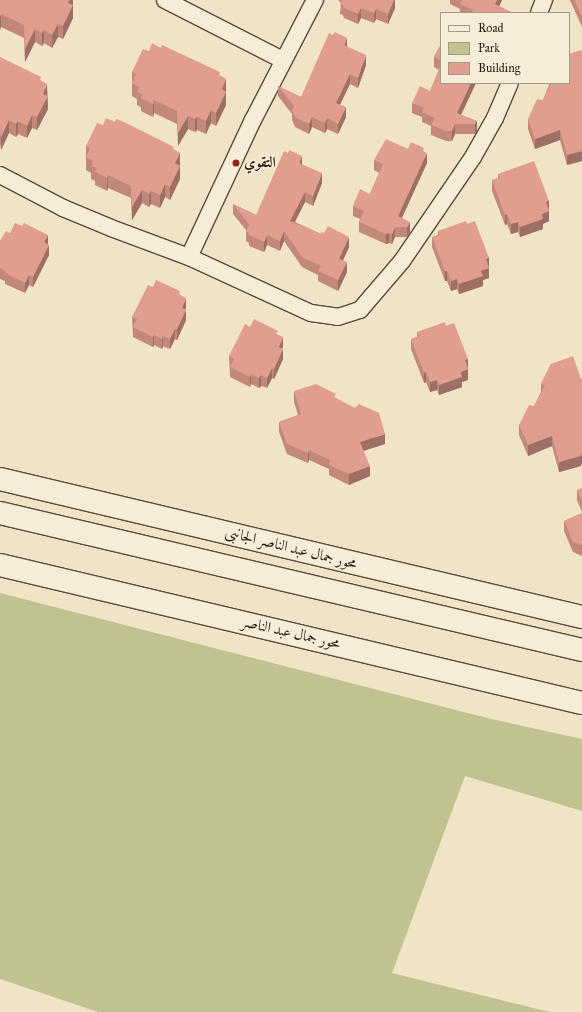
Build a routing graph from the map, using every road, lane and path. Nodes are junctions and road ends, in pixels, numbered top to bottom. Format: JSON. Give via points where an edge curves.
{"nodes":[{"id":1,"x":165,"y":0,"type":"edge"},
{"id":2,"x":315,"y":0,"type":"edge"},
{"id":3,"x":544,"y":0,"type":"edge"},
{"id":4,"x":539,"y":12,"type":"edge"},
{"id":5,"x":283,"y":60,"type":"junction"},
{"id":6,"x":510,"y":84,"type":"edge"},
{"id":7,"x":0,"y":176,"type":"edge"},
{"id":8,"x":189,"y":257,"type":"junction"},
{"id":9,"x":0,"y":479,"type":"edge"},
{"id":10,"x":0,"y":513,"type":"edge"},
{"id":11,"x":0,"y":565,"type":"edge"},
{"id":12,"x":582,"y":617,"type":"edge"},
{"id":13,"x":582,"y":650,"type":"edge"},
{"id":14,"x":582,"y":703,"type":"edge"}],
"edges":[{"from":1,"to":5,"type":"street"},
{"from":2,"to":5,"type":"street"},
{"from":3,"to":4,"type":"street"},
{"from":5,"to":8,"type":"street"},
{"from":6,"to":8,"type":"street","via":[[467,167],[402,261],[360,310],[338,317],[311,313]]},
{"from":7,"to":8,"type":"street","via":[[63,208]]},
{"from":9,"to":12,"type":"main road","name":"محور جمال عبد الناصر الجانبى"},
{"from":10,"to":13,"type":"main road"},
{"from":11,"to":14,"type":"main road","name":"محور جمال عبد الناصر"}]}
